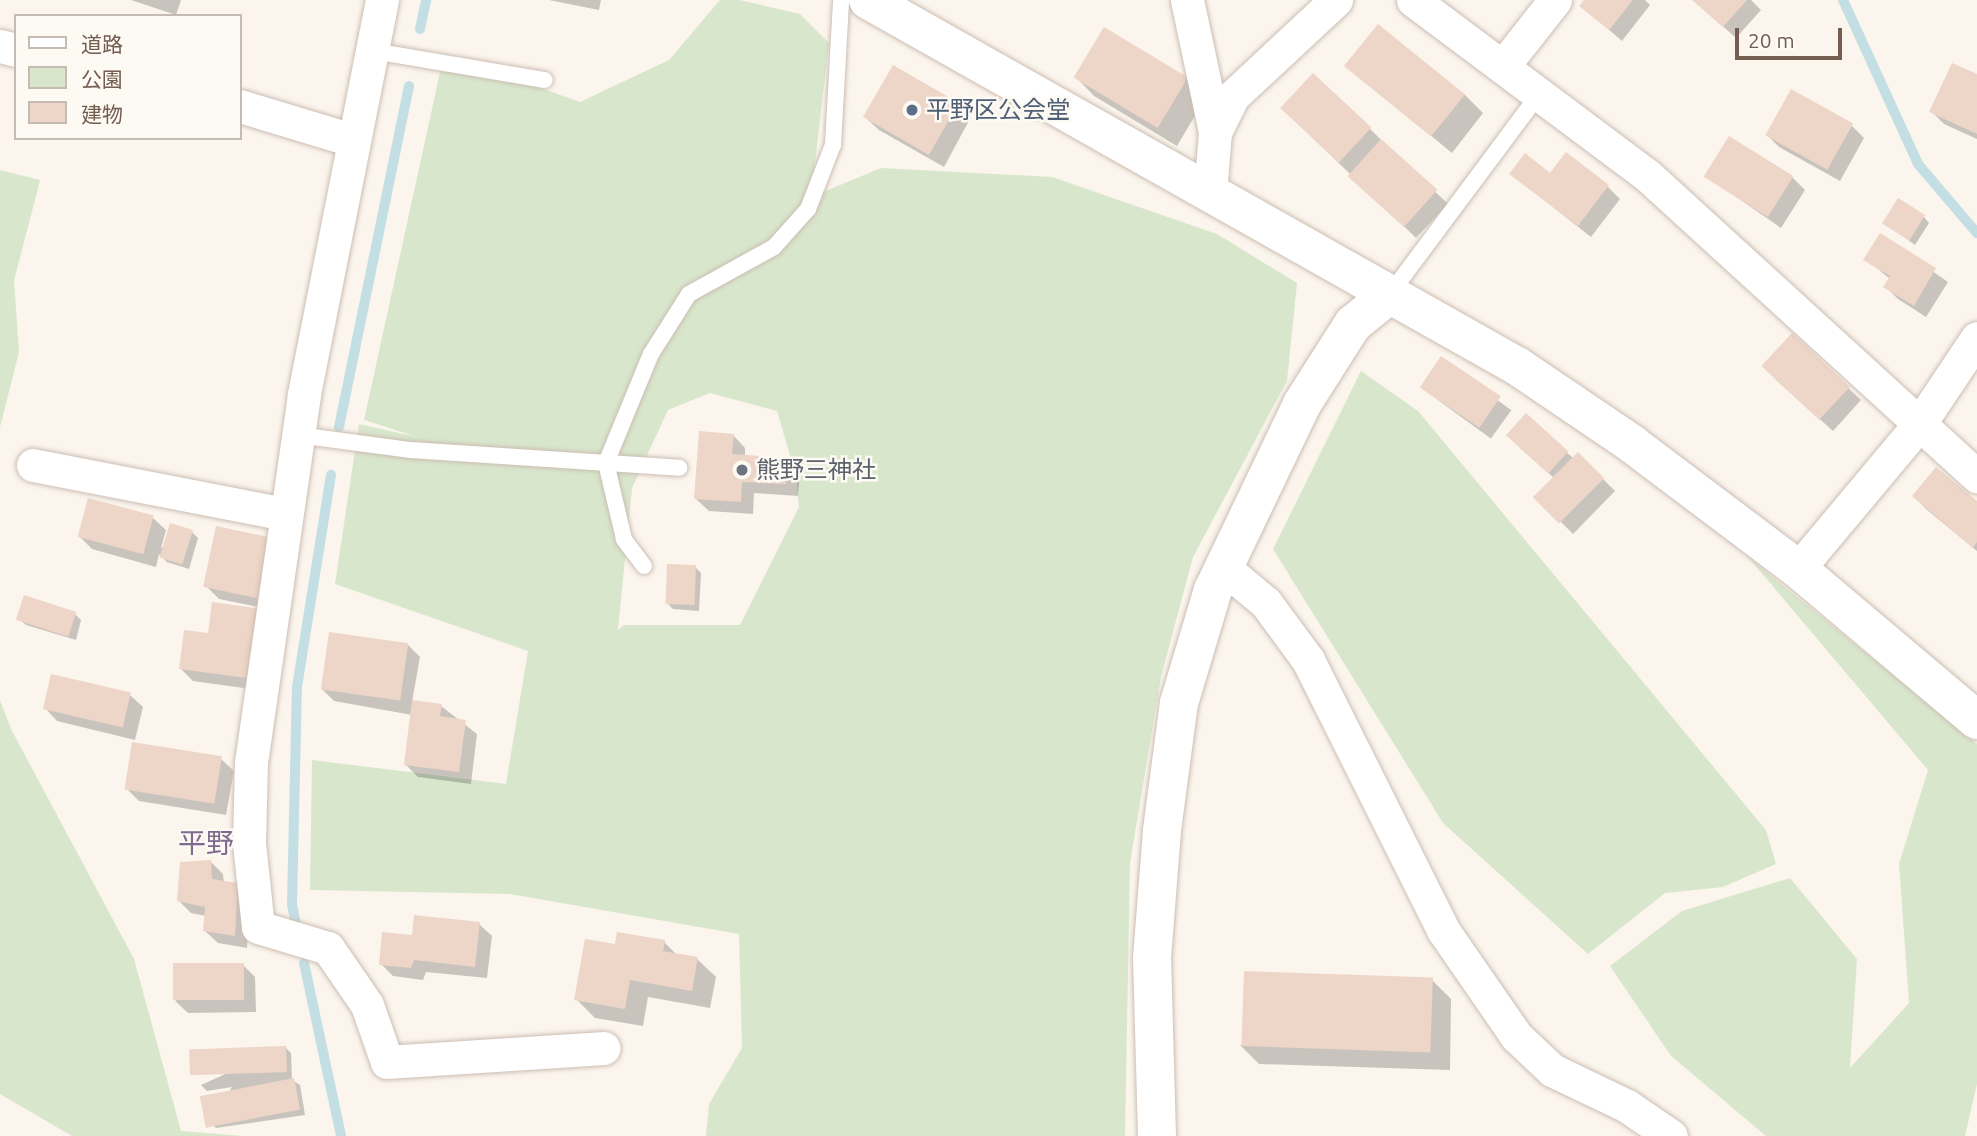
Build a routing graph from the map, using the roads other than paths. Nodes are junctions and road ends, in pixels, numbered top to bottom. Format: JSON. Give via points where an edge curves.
{"nodes":[{"id":1,"x":383,"y":0,"type":"edge"},
{"id":2,"x":841,"y":0,"type":"edge"},
{"id":3,"x":869,"y":0,"type":"edge"},
{"id":4,"x":1187,"y":0,"type":"edge"},
{"id":5,"x":1336,"y":0,"type":"edge"},
{"id":6,"x":1413,"y":0,"type":"edge"},
{"id":7,"x":1555,"y":0,"type":"edge"},
{"id":8,"x":373,"y":51,"type":"junction"},
{"id":9,"x":1503,"y":66,"type":"junction"},
{"id":10,"x":545,"y":80,"type":"dead end"},
{"id":11,"x":1539,"y":94,"type":"junction"},
{"id":12,"x":242,"y":107,"type":"edge"},
{"id":13,"x":1215,"y":132,"type":"junction"},
{"id":14,"x":352,"y":140,"type":"junction"},
{"id":15,"x":1210,"y":193,"type":"junction"},
{"id":16,"x":1390,"y":294,"type":"junction"},
{"id":17,"x":1977,"y":338,"type":"edge"},
{"id":18,"x":1920,"y":423,"type":"junction"},
{"id":19,"x":298,"y":435,"type":"junction"},
{"id":20,"x":606,"y":463,"type":"junction"},
{"id":21,"x":33,"y":465,"type":"dead end"},
{"id":22,"x":679,"y":468,"type":"dead end"},
{"id":23,"x":1977,"y":476,"type":"edge"},
{"id":24,"x":286,"y":514,"type":"junction"},
{"id":25,"x":644,"y":566,"type":"dead end"},
{"id":26,"x":1223,"y":566,"type":"junction"},
{"id":27,"x":1798,"y":569,"type":"junction"},
{"id":28,"x":1977,"y":720,"type":"edge"},
{"id":29,"x":604,"y":1048,"type":"dead end"},
{"id":30,"x":1157,"y":1136,"type":"edge"},
{"id":31,"x":1671,"y":1136,"type":"edge"}],
"edges":[{"from":1,"to":8,"type":"street"},
{"from":2,"to":20,"type":"lane","via":[[833,145],[808,209],[774,247],[689,294],[651,354]]},
{"from":3,"to":15,"type":"street"},
{"from":4,"to":13,"type":"street"},
{"from":5,"to":13,"type":"street","via":[[1233,96]]},
{"from":6,"to":9,"type":"street"},
{"from":7,"to":9,"type":"street"},
{"from":8,"to":10,"type":"lane"},
{"from":8,"to":14,"type":"street"},
{"from":9,"to":11,"type":"street"},
{"from":11,"to":16,"type":"lane"},
{"from":11,"to":18,"type":"street","via":[[1647,175]]},
{"from":12,"to":14,"type":"street"},
{"from":13,"to":15,"type":"street"},
{"from":14,"to":19,"type":"street"},
{"from":15,"to":16,"type":"street"},
{"from":16,"to":26,"type":"street","via":[[1353,324],[1302,404]]},
{"from":16,"to":27,"type":"street","via":[[1517,366],[1632,444]]},
{"from":17,"to":18,"type":"street"},
{"from":18,"to":23,"type":"street"},
{"from":18,"to":27,"type":"street"},
{"from":19,"to":20,"type":"lane","via":[[411,450]]},
{"from":19,"to":24,"type":"street"},
{"from":20,"to":22,"type":"lane"},
{"from":20,"to":25,"type":"lane","via":[[624,539]]},
{"from":21,"to":24,"type":"street"},
{"from":24,"to":29,"type":"street","via":[[251,762],[249,843],[258,927],[328,947],[367,1005],[387,1062]]},
{"from":26,"to":30,"type":"street","via":[[1180,703],[1162,830],[1152,958]]},
{"from":26,"to":31,"type":"street","via":[[1266,603],[1308,660],[1443,930],[1516,1036],[1552,1070],[1627,1106]]},
{"from":27,"to":28,"type":"street"}]}
